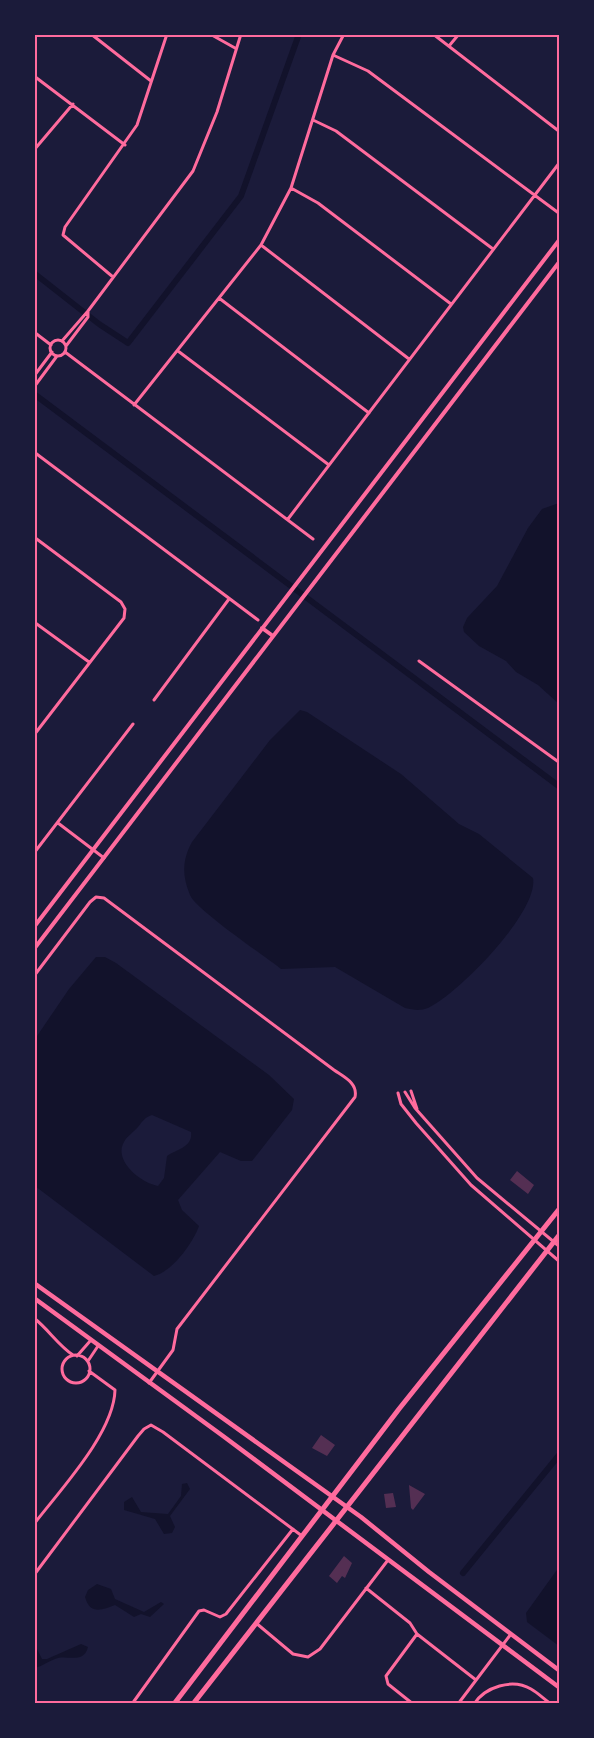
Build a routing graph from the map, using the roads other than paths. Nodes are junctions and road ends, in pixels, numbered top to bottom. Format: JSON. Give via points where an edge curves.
{"nodes":[{"id":1,"x":91,"y":34,"type":"edge"},
{"id":2,"x":167,"y":34,"type":"edge"},
{"id":3,"x":210,"y":34,"type":"edge"},
{"id":4,"x":241,"y":34,"type":"edge"},
{"id":5,"x":344,"y":34,"type":"edge"},
{"id":6,"x":433,"y":34,"type":"edge"},
{"id":7,"x":459,"y":34,"type":"edge"},
{"id":8,"x":449,"y":46,"type":"junction"},
{"id":9,"x":235,"y":48,"type":"junction"},
{"id":10,"x":333,"y":55,"type":"junction"},
{"id":11,"x":34,"y":76,"type":"edge"},
{"id":12,"x":151,"y":81,"type":"junction"},
{"id":13,"x":73,"y":104,"type":"junction"},
{"id":14,"x":313,"y":120,"type":"junction"},
{"id":15,"x":560,"y":132,"type":"edge"},
{"id":16,"x":125,"y":145,"type":"junction"},
{"id":17,"x":34,"y":150,"type":"edge"},
{"id":18,"x":560,"y":162,"type":"edge"},
{"id":19,"x":291,"y":188,"type":"junction"},
{"id":20,"x":534,"y":195,"type":"junction"},
{"id":21,"x":560,"y":214,"type":"edge"},
{"id":22,"x":560,"y":239,"type":"edge"},
{"id":23,"x":261,"y":245,"type":"junction"},
{"id":24,"x":493,"y":249,"type":"junction"},
{"id":25,"x":560,"y":261,"type":"edge"},
{"id":26,"x":113,"y":277,"type":"junction"},
{"id":27,"x":219,"y":298,"type":"junction"},
{"id":28,"x":451,"y":304,"type":"junction"},
{"id":29,"x":88,"y":312,"type":"junction"},
{"id":30,"x":73,"y":327,"type":"junction"},
{"id":31,"x":77,"y":331,"type":"junction"},
{"id":32,"x":34,"y":332,"type":"edge"},
{"id":33,"x":62,"y":341,"type":"junction"},
{"id":34,"x":51,"y":345,"type":"junction"},
{"id":35,"x":66,"y":346,"type":"junction"},
{"id":36,"x":178,"y":351,"type":"junction"},
{"id":37,"x":52,"y":352,"type":"junction"},
{"id":38,"x":65,"y":352,"type":"junction"},
{"id":39,"x":57,"y":356,"type":"junction"},
{"id":40,"x":410,"y":359,"type":"junction"},
{"id":41,"x":34,"y":376,"type":"edge"},
{"id":42,"x":34,"y":387,"type":"edge"},
{"id":43,"x":134,"y":405,"type":"junction"},
{"id":44,"x":369,"y":413,"type":"junction"},
{"id":45,"x":34,"y":452,"type":"edge"},
{"id":46,"x":329,"y":465,"type":"junction"},
{"id":47,"x":288,"y":519,"type":"junction"},
{"id":48,"x":34,"y":537,"type":"edge"},
{"id":49,"x":313,"y":539,"type":"dead end"},
{"id":50,"x":229,"y":599,"type":"junction"},
{"id":51,"x":258,"y":620,"type":"dead end"},
{"id":52,"x":35,"y":622,"type":"edge"},
{"id":53,"x":262,"y":628,"type":"junction"},
{"id":54,"x":273,"y":636,"type":"junction"},
{"id":55,"x":419,"y":661,"type":"dead end"},
{"id":56,"x":90,"y":662,"type":"junction"},
{"id":57,"x":154,"y":700,"type":"dead end"},
{"id":58,"x":133,"y":724,"type":"dead end"},
{"id":59,"x":34,"y":735,"type":"edge"},
{"id":60,"x":560,"y":763,"type":"edge"},
{"id":61,"x":58,"y":823,"type":"junction"},
{"id":62,"x":93,"y":850,"type":"junction"},
{"id":63,"x":34,"y":854,"type":"edge"},
{"id":64,"x":104,"y":858,"type":"junction"},
{"id":65,"x":34,"y":927,"type":"edge"},
{"id":66,"x":34,"y":949,"type":"edge"},
{"id":67,"x":34,"y":975,"type":"edge"},
{"id":68,"x":411,"y":1090,"type":"dead end"},
{"id":69,"x":405,"y":1092,"type":"dead end"},
{"id":70,"x":398,"y":1093,"type":"dead end"},
{"id":71,"x":417,"y":1109,"type":"junction"},
{"id":72,"x":560,"y":1208,"type":"edge"},
{"id":73,"x":540,"y":1231,"type":"junction"},
{"id":74,"x":560,"y":1234,"type":"edge"},
{"id":75,"x":534,"y":1239,"type":"junction"},
{"id":76,"x":553,"y":1241,"type":"junction"},
{"id":77,"x":560,"y":1246,"type":"edge"},
{"id":78,"x":546,"y":1250,"type":"junction"},
{"id":79,"x":560,"y":1262,"type":"edge"},
{"id":80,"x":34,"y":1283,"type":"edge"},
{"id":81,"x":34,"y":1298,"type":"edge"},
{"id":82,"x":34,"y":1318,"type":"edge"},
{"id":83,"x":91,"y":1341,"type":"junction"},
{"id":84,"x":98,"y":1346,"type":"junction"},
{"id":85,"x":62,"y":1348,"type":"junction"},
{"id":86,"x":76,"y":1356,"type":"junction"},
{"id":87,"x":66,"y":1360,"type":"junction"},
{"id":88,"x":88,"y":1363,"type":"junction"},
{"id":89,"x":89,"y":1371,"type":"junction"},
{"id":90,"x":156,"y":1372,"type":"junction"},
{"id":91,"x":149,"y":1383,"type":"junction"},
{"id":92,"x":333,"y":1497,"type":"junction"},
{"id":93,"x":346,"y":1507,"type":"junction"},
{"id":94,"x":322,"y":1510,"type":"junction"},
{"id":95,"x":336,"y":1520,"type":"junction"},
{"id":96,"x":34,"y":1524,"type":"edge"},
{"id":97,"x":293,"y":1529,"type":"junction"},
{"id":98,"x":302,"y":1536,"type":"junction"},
{"id":99,"x":388,"y":1560,"type":"junction"},
{"id":100,"x":34,"y":1575,"type":"edge"},
{"id":101,"x":366,"y":1588,"type":"junction"},
{"id":102,"x":255,"y":1622,"type":"junction"},
{"id":103,"x":417,"y":1634,"type":"junction"},
{"id":104,"x":511,"y":1634,"type":"junction"},
{"id":105,"x":503,"y":1646,"type":"junction"},
{"id":106,"x":560,"y":1671,"type":"edge"},
{"id":107,"x":476,"y":1680,"type":"junction"},
{"id":108,"x":560,"y":1688,"type":"edge"},
{"id":109,"x":132,"y":1704,"type":"edge"},
{"id":110,"x":175,"y":1704,"type":"edge"},
{"id":111,"x":193,"y":1704,"type":"edge"},
{"id":112,"x":412,"y":1704,"type":"edge"},
{"id":113,"x":458,"y":1704,"type":"edge"},
{"id":114,"x":474,"y":1704,"type":"edge"},
{"id":115,"x":550,"y":1704,"type":"edge"}],
"edges":[{"from":1,"to":12,"type":"street"},
{"from":2,"to":12,"type":"street"},
{"from":3,"to":9,"type":"street"},
{"from":4,"to":9,"type":"street"},
{"from":5,"to":10,"type":"street"},
{"from":6,"to":8,"type":"street"},
{"from":7,"to":8,"type":"street"},
{"from":8,"to":15,"type":"street"},
{"from":9,"to":26,"type":"street","via":[[217,112],[193,171]]},
{"from":10,"to":14,"type":"street"},
{"from":10,"to":20,"type":"street","via":[[368,70]]},
{"from":11,"to":13,"type":"street"},
{"from":12,"to":16,"type":"street"},
{"from":13,"to":16,"type":"street"},
{"from":13,"to":17,"type":"street"},
{"from":14,"to":19,"type":"street"},
{"from":14,"to":24,"type":"street","via":[[336,131]]},
{"from":16,"to":26,"type":"street","via":[[63,235]]},
{"from":18,"to":20,"type":"street"},
{"from":19,"to":23,"type":"street"},
{"from":19,"to":28,"type":"street","via":[[318,203]]},
{"from":20,"to":21,"type":"street"},
{"from":20,"to":24,"type":"street"},
{"from":22,"to":53,"type":"street"},
{"from":23,"to":27,"type":"street"},
{"from":23,"to":40,"type":"street"},
{"from":24,"to":28,"type":"street"},
{"from":25,"to":54,"type":"street"},
{"from":26,"to":29,"type":"street"},
{"from":27,"to":36,"type":"street"},
{"from":27,"to":44,"type":"street"},
{"from":28,"to":40,"type":"street"},
{"from":29,"to":30,"type":"street"},
{"from":29,"to":31,"type":"street"},
{"from":30,"to":31,"type":"street"},
{"from":30,"to":33,"type":"street"},
{"from":31,"to":35,"type":"street"},
{"from":32,"to":34,"type":"street"},
{"from":33,"to":34,"type":"street"},
{"from":33,"to":35,"type":"street"},
{"from":34,"to":37,"type":"street"},
{"from":35,"to":38,"type":"street"},
{"from":36,"to":43,"type":"street"},
{"from":36,"to":46,"type":"street"},
{"from":37,"to":39,"type":"street"},
{"from":37,"to":41,"type":"street"},
{"from":38,"to":39,"type":"street"},
{"from":38,"to":43,"type":"street"},
{"from":39,"to":42,"type":"street"},
{"from":40,"to":44,"type":"street"},
{"from":43,"to":47,"type":"street"},
{"from":44,"to":46,"type":"street"},
{"from":45,"to":50,"type":"street"},
{"from":46,"to":47,"type":"street"},
{"from":47,"to":49,"type":"street"},
{"from":48,"to":56,"type":"street","via":[[121,602],[125,609],[124,618]]},
{"from":50,"to":51,"type":"street"},
{"from":50,"to":57,"type":"street"},
{"from":52,"to":56,"type":"street"},
{"from":53,"to":54,"type":"street"},
{"from":53,"to":62,"type":"street"},
{"from":54,"to":64,"type":"street"},
{"from":55,"to":60,"type":"street"},
{"from":56,"to":59,"type":"street"},
{"from":58,"to":61,"type":"street"},
{"from":61,"to":62,"type":"street"},
{"from":61,"to":63,"type":"street"},
{"from":62,"to":64,"type":"street"},
{"from":62,"to":65,"type":"street"},
{"from":64,"to":66,"type":"street"},
{"from":67,"to":90,"type":"street","via":[[90,902],[96,897],[104,898],[355,1087],[355,1097],[177,1329],[173,1350]]},
{"from":68,"to":71,"type":"street"},
{"from":69,"to":71,"type":"street"},
{"from":70,"to":75,"type":"street","via":[[401,1104],[459,1172]]},
{"from":71,"to":73,"type":"street","via":[[477,1178]]},
{"from":72,"to":73,"type":"highway"},
{"from":73,"to":75,"type":"highway"},
{"from":73,"to":76,"type":"street"},
{"from":74,"to":76,"type":"highway"},
{"from":75,"to":78,"type":"street"},
{"from":75,"to":92,"type":"highway"},
{"from":76,"to":77,"type":"street"},
{"from":76,"to":78,"type":"highway"},
{"from":78,"to":79,"type":"street"},
{"from":78,"to":93,"type":"highway"},
{"from":80,"to":90,"type":"main road"},
{"from":81,"to":83,"type":"main road"},
{"from":82,"to":85,"type":"street"},
{"from":83,"to":84,"type":"main road"},
{"from":83,"to":86,"type":"street"},
{"from":84,"to":88,"type":"street"},
{"from":84,"to":91,"type":"main road"},
{"from":85,"to":86,"type":"street"},
{"from":85,"to":87,"type":"street"},
{"from":86,"to":87,"type":"street"},
{"from":86,"to":88,"type":"street"},
{"from":87,"to":89,"type":"street","via":[[63,1374],[70,1382],[84,1380]]},
{"from":88,"to":89,"type":"street"},
{"from":89,"to":96,"type":"street","via":[[115,1390],[115,1405],[89,1452]]},
{"from":90,"to":91,"type":"street"},
{"from":90,"to":92,"type":"main road"},
{"from":91,"to":94,"type":"main road"},
{"from":92,"to":93,"type":"main road"},
{"from":92,"to":94,"type":"highway"},
{"from":93,"to":95,"type":"highway"},
{"from":93,"to":104,"type":"main road"},
{"from":94,"to":95,"type":"main road"},
{"from":94,"to":98,"type":"highway"},
{"from":95,"to":99,"type":"main road"},
{"from":95,"to":102,"type":"highway"},
{"from":97,"to":98,"type":"street"},
{"from":97,"to":100,"type":"street","via":[[151,1425],[144,1429]]},
{"from":97,"to":109,"type":"street","via":[[226,1614],[220,1617],[199,1611]]},
{"from":98,"to":110,"type":"highway"},
{"from":99,"to":101,"type":"street"},
{"from":99,"to":105,"type":"main road"},
{"from":101,"to":102,"type":"street","via":[[320,1649],[308,1657],[293,1653]]},
{"from":101,"to":103,"type":"street","via":[[410,1623]]},
{"from":102,"to":111,"type":"highway"},
{"from":103,"to":107,"type":"street"},
{"from":103,"to":112,"type":"street","via":[[386,1676],[388,1684]]},
{"from":104,"to":105,"type":"street"},
{"from":104,"to":106,"type":"main road"},
{"from":105,"to":107,"type":"street"},
{"from":105,"to":108,"type":"main road"},
{"from":107,"to":113,"type":"street"},
{"from":114,"to":115,"type":"street","via":[[481,1694],[514,1684],[531,1689]]}]}
